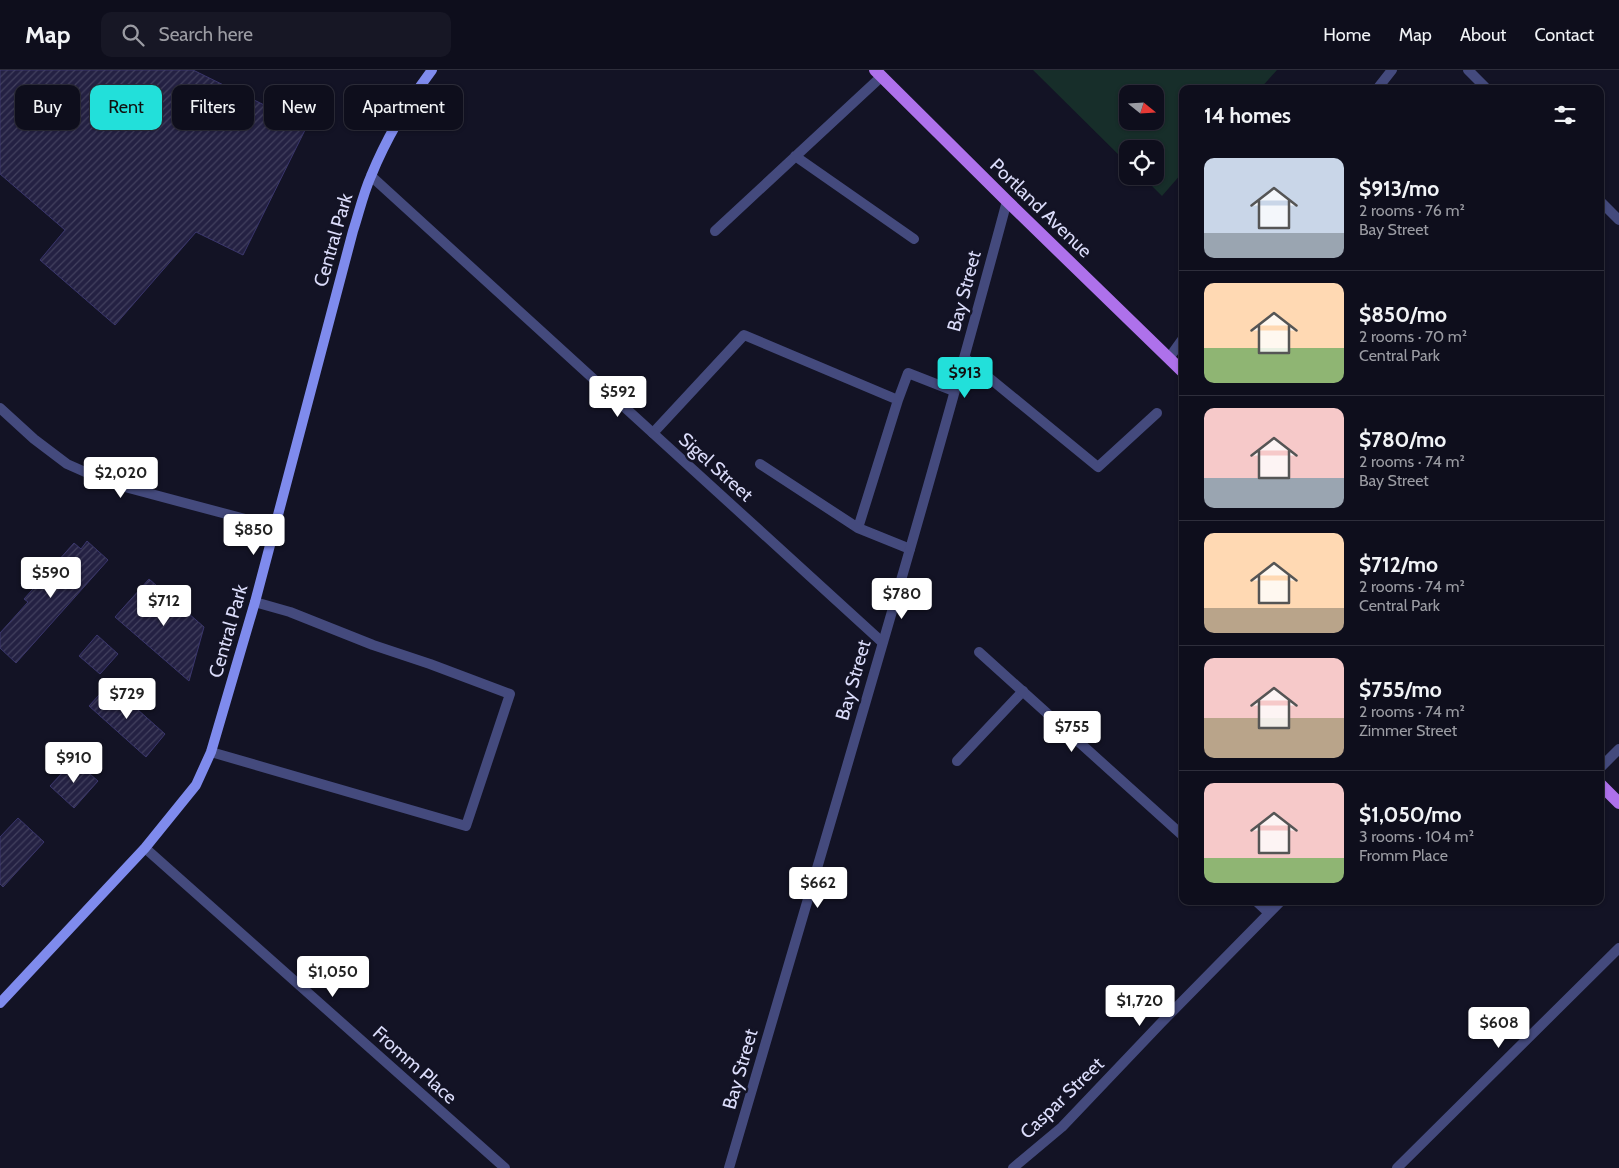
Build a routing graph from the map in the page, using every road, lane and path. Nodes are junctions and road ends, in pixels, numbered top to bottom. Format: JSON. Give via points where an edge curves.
{"nodes":[{"id":1,"x":432,"y":70,"type":"edge"},
{"id":2,"x":1392,"y":70,"type":"edge"},
{"id":3,"x":1468,"y":70,"type":"edge"},
{"id":4,"x":878,"y":73,"type":"edge"},
{"id":5,"x":1380,"y":85,"type":"edge"},
{"id":6,"x":1483,"y":85,"type":"edge"},
{"id":7,"x":795,"y":156,"type":"junction"},
{"id":8,"x":371,"y":176,"type":"junction"},
{"id":9,"x":1007,"y":201,"type":"junction"},
{"id":10,"x":1604,"y":205,"type":"edge"},
{"id":11,"x":1619,"y":220,"type":"edge"},
{"id":12,"x":715,"y":231,"type":"dead end"},
{"id":13,"x":914,"y":239,"type":"dead end"},
{"id":14,"x":1179,"y":344,"type":"edge"},
{"id":15,"x":965,"y":358,"type":"junction"},
{"id":16,"x":1169,"y":358,"type":"junction"},
{"id":17,"x":1179,"y":368,"type":"edge"},
{"id":18,"x":954,"y":390,"type":"junction"},
{"id":19,"x":898,"y":400,"type":"junction"},
{"id":20,"x":0,"y":408,"type":"edge"},
{"id":21,"x":1158,"y":413,"type":"dead end"},
{"id":22,"x":653,"y":433,"type":"junction"},
{"id":23,"x":760,"y":464,"type":"dead end"},
{"id":24,"x":275,"y":527,"type":"junction"},
{"id":25,"x":858,"y":528,"type":"junction"},
{"id":26,"x":910,"y":549,"type":"junction"},
{"id":27,"x":255,"y":602,"type":"junction"},
{"id":28,"x":882,"y":642,"type":"junction"},
{"id":29,"x":979,"y":652,"type":"dead end"},
{"id":30,"x":1023,"y":691,"type":"junction"},
{"id":31,"x":1619,"y":749,"type":"edge"},
{"id":32,"x":210,"y":752,"type":"junction"},
{"id":33,"x":957,"y":761,"type":"dead end"},
{"id":34,"x":1604,"y":764,"type":"edge"},
{"id":35,"x":1604,"y":788,"type":"edge"},
{"id":36,"x":1619,"y":803,"type":"edge"},
{"id":37,"x":1179,"y":832,"type":"edge"},
{"id":38,"x":145,"y":848,"type":"junction"},
{"id":39,"x":1260,"y":905,"type":"edge"},
{"id":40,"x":1277,"y":905,"type":"edge"},
{"id":41,"x":1269,"y":913,"type":"junction"},
{"id":42,"x":1619,"y":948,"type":"edge"},
{"id":43,"x":0,"y":1003,"type":"edge"},
{"id":44,"x":502,"y":1167,"type":"edge"},
{"id":45,"x":729,"y":1168,"type":"edge"},
{"id":46,"x":1013,"y":1168,"type":"edge"},
{"id":47,"x":1397,"y":1168,"type":"edge"}],
"edges":[{"from":1,"to":8,"type":"main road","name":"Central Park","via":[[391,136]]},
{"from":2,"to":5,"type":"street"},
{"from":3,"to":6,"type":"street"},
{"from":4,"to":7,"type":"street"},
{"from":4,"to":9,"type":"main road","name":"Portland Avenue"},
{"from":7,"to":12,"type":"street"},
{"from":7,"to":13,"type":"street"},
{"from":8,"to":22,"type":"street","name":"Sigel Street"},
{"from":8,"to":24,"type":"main road","name":"Central Park","via":[[353,231]]},
{"from":9,"to":15,"type":"street","name":"Bay Street"},
{"from":9,"to":16,"type":"main road","name":"Portland Avenue"},
{"from":10,"to":11,"type":"street"},
{"from":14,"to":16,"type":"street"},
{"from":15,"to":18,"type":"street","name":"Bay Street"},
{"from":15,"to":21,"type":"street","via":[[1098,466]]},
{"from":16,"to":17,"type":"main road","name":"Portland Avenue"},
{"from":18,"to":19,"type":"street","via":[[908,373]]},
{"from":18,"to":26,"type":"street","name":"Bay Street"},
{"from":19,"to":22,"type":"street","via":[[744,335]]},
{"from":19,"to":25,"type":"street"},
{"from":20,"to":24,"type":"street","via":[[34,440],[67,464],[110,484]]},
{"from":22,"to":28,"type":"street","name":"Sigel Street"},
{"from":23,"to":25,"type":"street"},
{"from":24,"to":27,"type":"main road","name":"Central Park"},
{"from":25,"to":26,"type":"street"},
{"from":26,"to":28,"type":"street","name":"Bay Street"},
{"from":27,"to":32,"type":"main road","name":"Central Park"},
{"from":27,"to":32,"type":"street","via":[[510,694],[466,826]]},
{"from":28,"to":45,"type":"street","name":"Bay Street"},
{"from":29,"to":30,"type":"street"},
{"from":30,"to":33,"type":"street"},
{"from":30,"to":37,"type":"street"},
{"from":31,"to":34,"type":"street"},
{"from":32,"to":38,"type":"main road","name":"Central Park","via":[[196,785]]},
{"from":35,"to":36,"type":"main road"},
{"from":38,"to":43,"type":"main road","name":"Central Park"},
{"from":38,"to":44,"type":"street","name":"Fromm Place"},
{"from":39,"to":41,"type":"street"},
{"from":40,"to":41,"type":"street","name":"Caspar Street"},
{"from":41,"to":46,"type":"street","name":"Caspar Street","via":[[1062,1127]]},
{"from":42,"to":47,"type":"street"}]}
